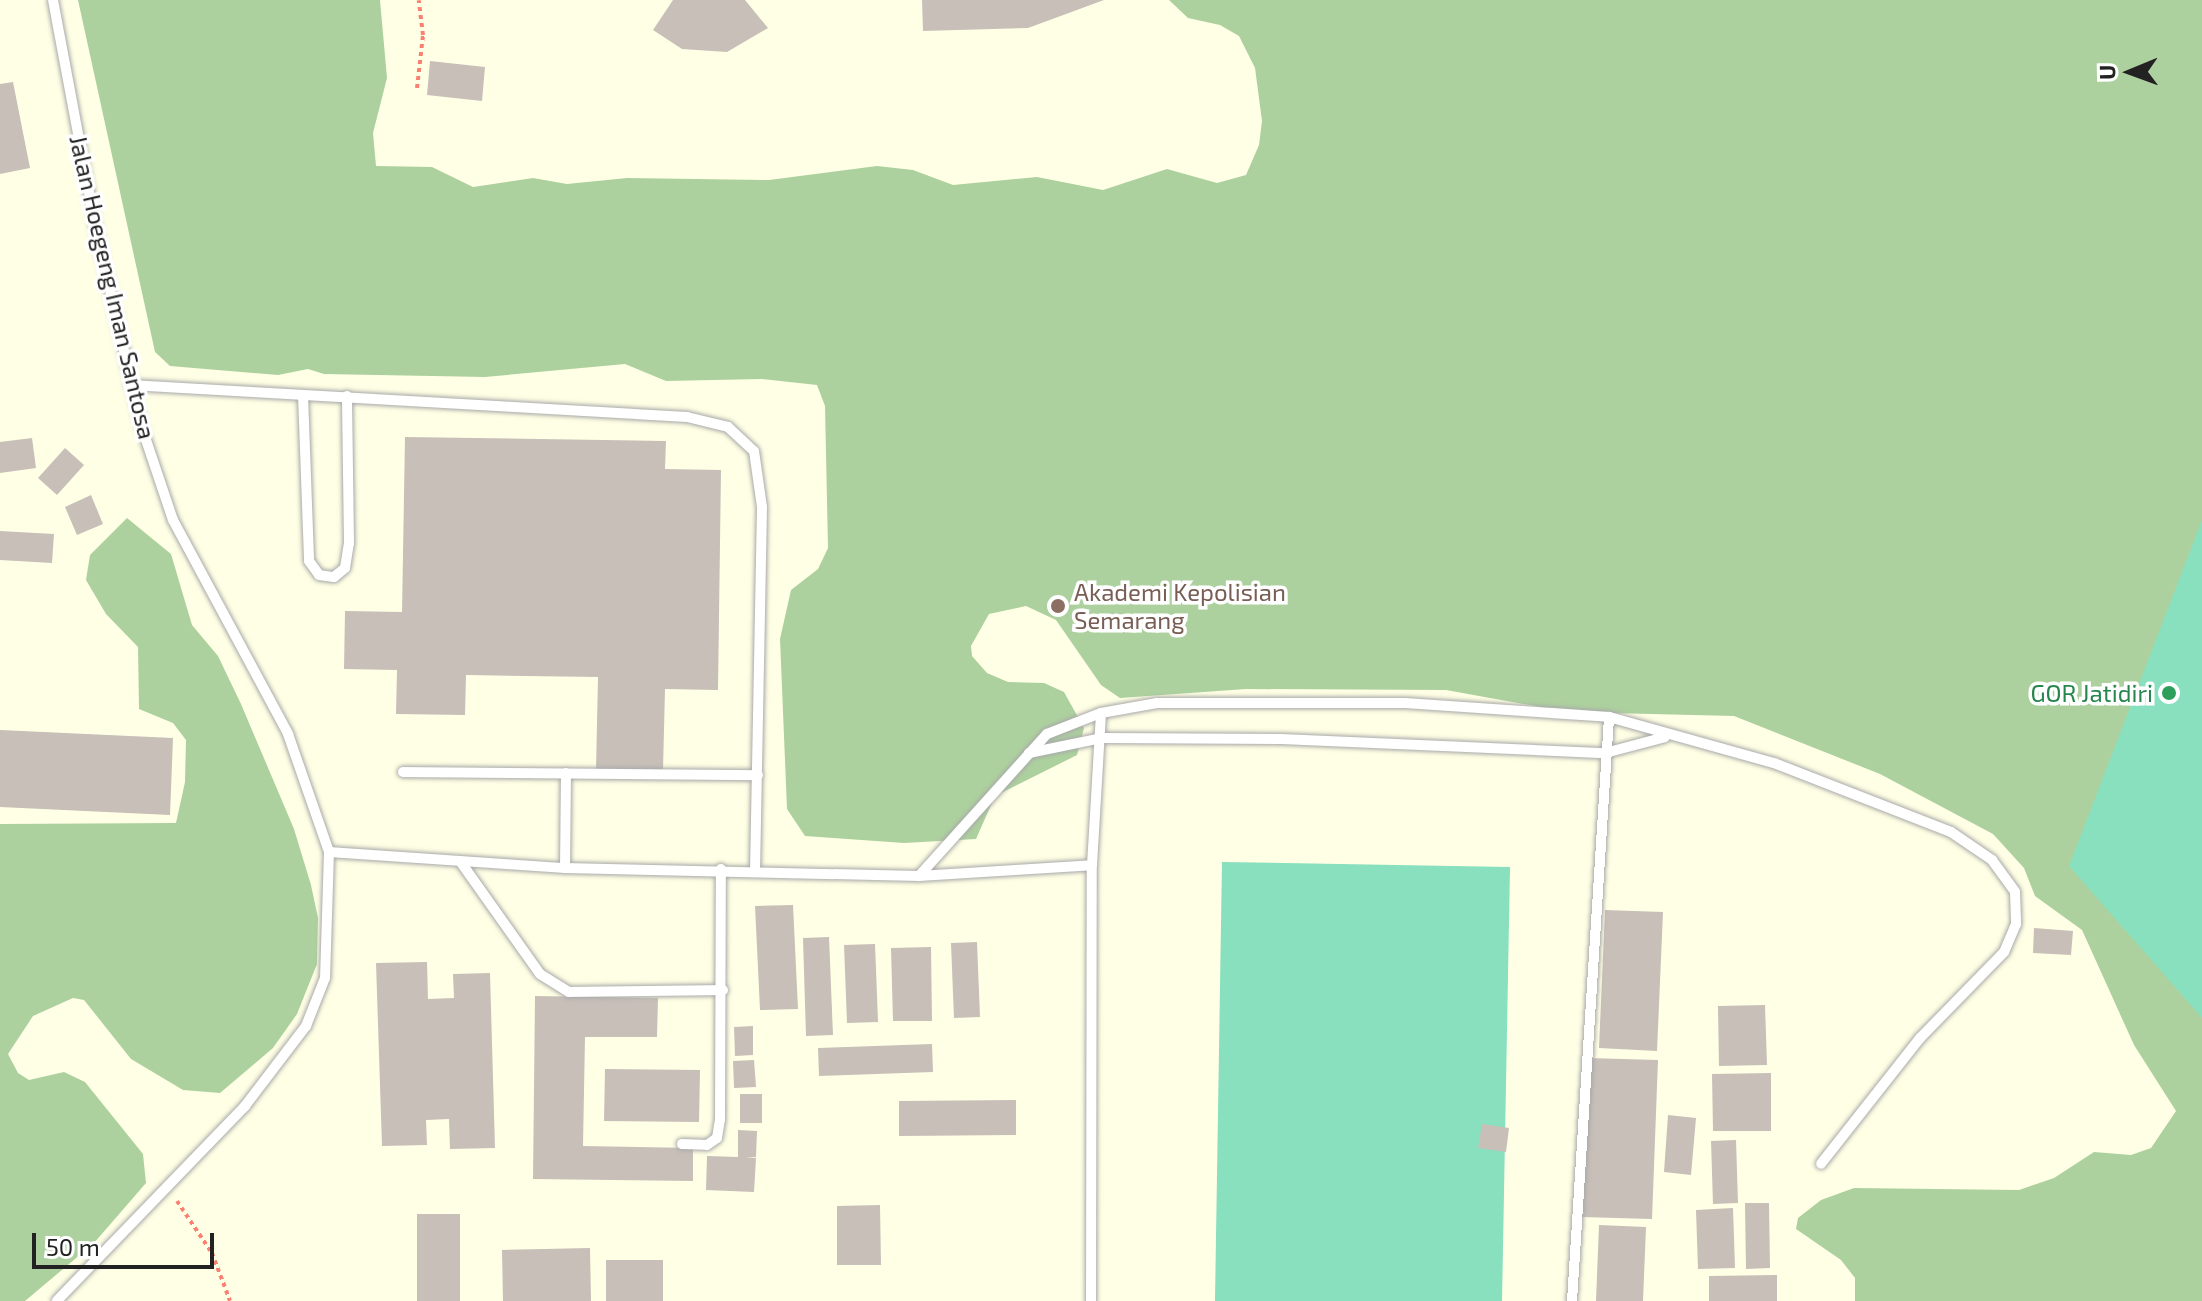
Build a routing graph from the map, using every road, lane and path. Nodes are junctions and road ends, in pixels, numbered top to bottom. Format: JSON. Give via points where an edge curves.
{"nodes":[{"id":1,"x":53,"y":0,"type":"edge"},
{"id":2,"x":419,"y":0,"type":"edge"},
{"id":3,"x":417,"y":88,"type":"dead end"},
{"id":4,"x":130,"y":385,"type":"junction"},
{"id":5,"x":303,"y":395,"type":"junction"},
{"id":6,"x":347,"y":396,"type":"junction"},
{"id":7,"x":1101,"y":713,"type":"junction"},
{"id":8,"x":1609,"y":717,"type":"junction"},
{"id":9,"x":1667,"y":737,"type":"junction"},
{"id":10,"x":1102,"y":738,"type":"junction"},
{"id":11,"x":1027,"y":753,"type":"junction"},
{"id":12,"x":1605,"y":753,"type":"junction"},
{"id":13,"x":403,"y":772,"type":"dead end"},
{"id":14,"x":566,"y":773,"type":"junction"},
{"id":15,"x":758,"y":775,"type":"junction"},
{"id":16,"x":329,"y":852,"type":"junction"},
{"id":17,"x":460,"y":861,"type":"junction"},
{"id":18,"x":1092,"y":865,"type":"junction"},
{"id":19,"x":565,"y":868,"type":"junction"},
{"id":20,"x":721,"y":869,"type":"junction"},
{"id":21,"x":755,"y":869,"type":"junction"},
{"id":22,"x":919,"y":876,"type":"junction"},
{"id":23,"x":723,"y":990,"type":"junction"},
{"id":24,"x":682,"y":1144,"type":"dead end"},
{"id":25,"x":1821,"y":1164,"type":"dead end"},
{"id":26,"x":168,"y":1188,"type":"junction"},
{"id":27,"x":57,"y":1301,"type":"edge"},
{"id":28,"x":230,"y":1301,"type":"edge"},
{"id":29,"x":1091,"y":1301,"type":"edge"},
{"id":30,"x":1572,"y":1301,"type":"edge"}],
"edges":[{"from":1,"to":4,"type":"lane","name":"Jalan Hoegeng Iman Santosa"},
{"from":2,"to":3,"type":"path","via":[[423,35]]},
{"from":4,"to":5,"type":"lane"},
{"from":4,"to":16,"type":"lane","name":"Jalan Hoegeng Iman Santosa","via":[[173,520],[288,734]]},
{"from":5,"to":6,"type":"lane"},
{"from":5,"to":6,"type":"lane","via":[[309,561],[319,575],[334,577],[345,568],[349,543]]},
{"from":6,"to":15,"type":"lane","via":[[687,417],[728,427],[754,451],[762,507]]},
{"from":7,"to":8,"type":"lane","via":[[1157,703],[1390,703]]},
{"from":7,"to":10,"type":"lane"},
{"from":7,"to":11,"type":"lane","via":[[1047,734]]},
{"from":8,"to":9,"type":"lane"},
{"from":8,"to":12,"type":"lane"},
{"from":9,"to":12,"type":"lane"},
{"from":9,"to":25,"type":"lane","via":[[1774,763],[1951,832],[1992,860],[2015,892],[2016,924],[2004,952],[1920,1038]]},
{"from":10,"to":11,"type":"lane"},
{"from":10,"to":12,"type":"lane","via":[[1281,739]]},
{"from":10,"to":18,"type":"lane"},
{"from":11,"to":22,"type":"lane"},
{"from":12,"to":30,"type":"lane"},
{"from":13,"to":14,"type":"lane"},
{"from":14,"to":15,"type":"lane"},
{"from":14,"to":19,"type":"lane"},
{"from":15,"to":21,"type":"lane"},
{"from":16,"to":17,"type":"lane"},
{"from":16,"to":26,"type":"lane","name":"Jalan Hoegeng Iman Santosa","via":[[325,978],[306,1026],[245,1106]]},
{"from":17,"to":19,"type":"lane"},
{"from":17,"to":23,"type":"lane","via":[[540,974],[569,992]]},
{"from":18,"to":22,"type":"lane"},
{"from":18,"to":29,"type":"lane"},
{"from":19,"to":20,"type":"lane"},
{"from":20,"to":21,"type":"lane"},
{"from":20,"to":23,"type":"lane"},
{"from":21,"to":22,"type":"lane"},
{"from":23,"to":24,"type":"lane","via":[[717,1138],[707,1145]]},
{"from":26,"to":27,"type":"lane","name":"Jalan Hoegeng Iman Santosa"},
{"from":26,"to":28,"type":"path","via":[[212,1253]]}]}
